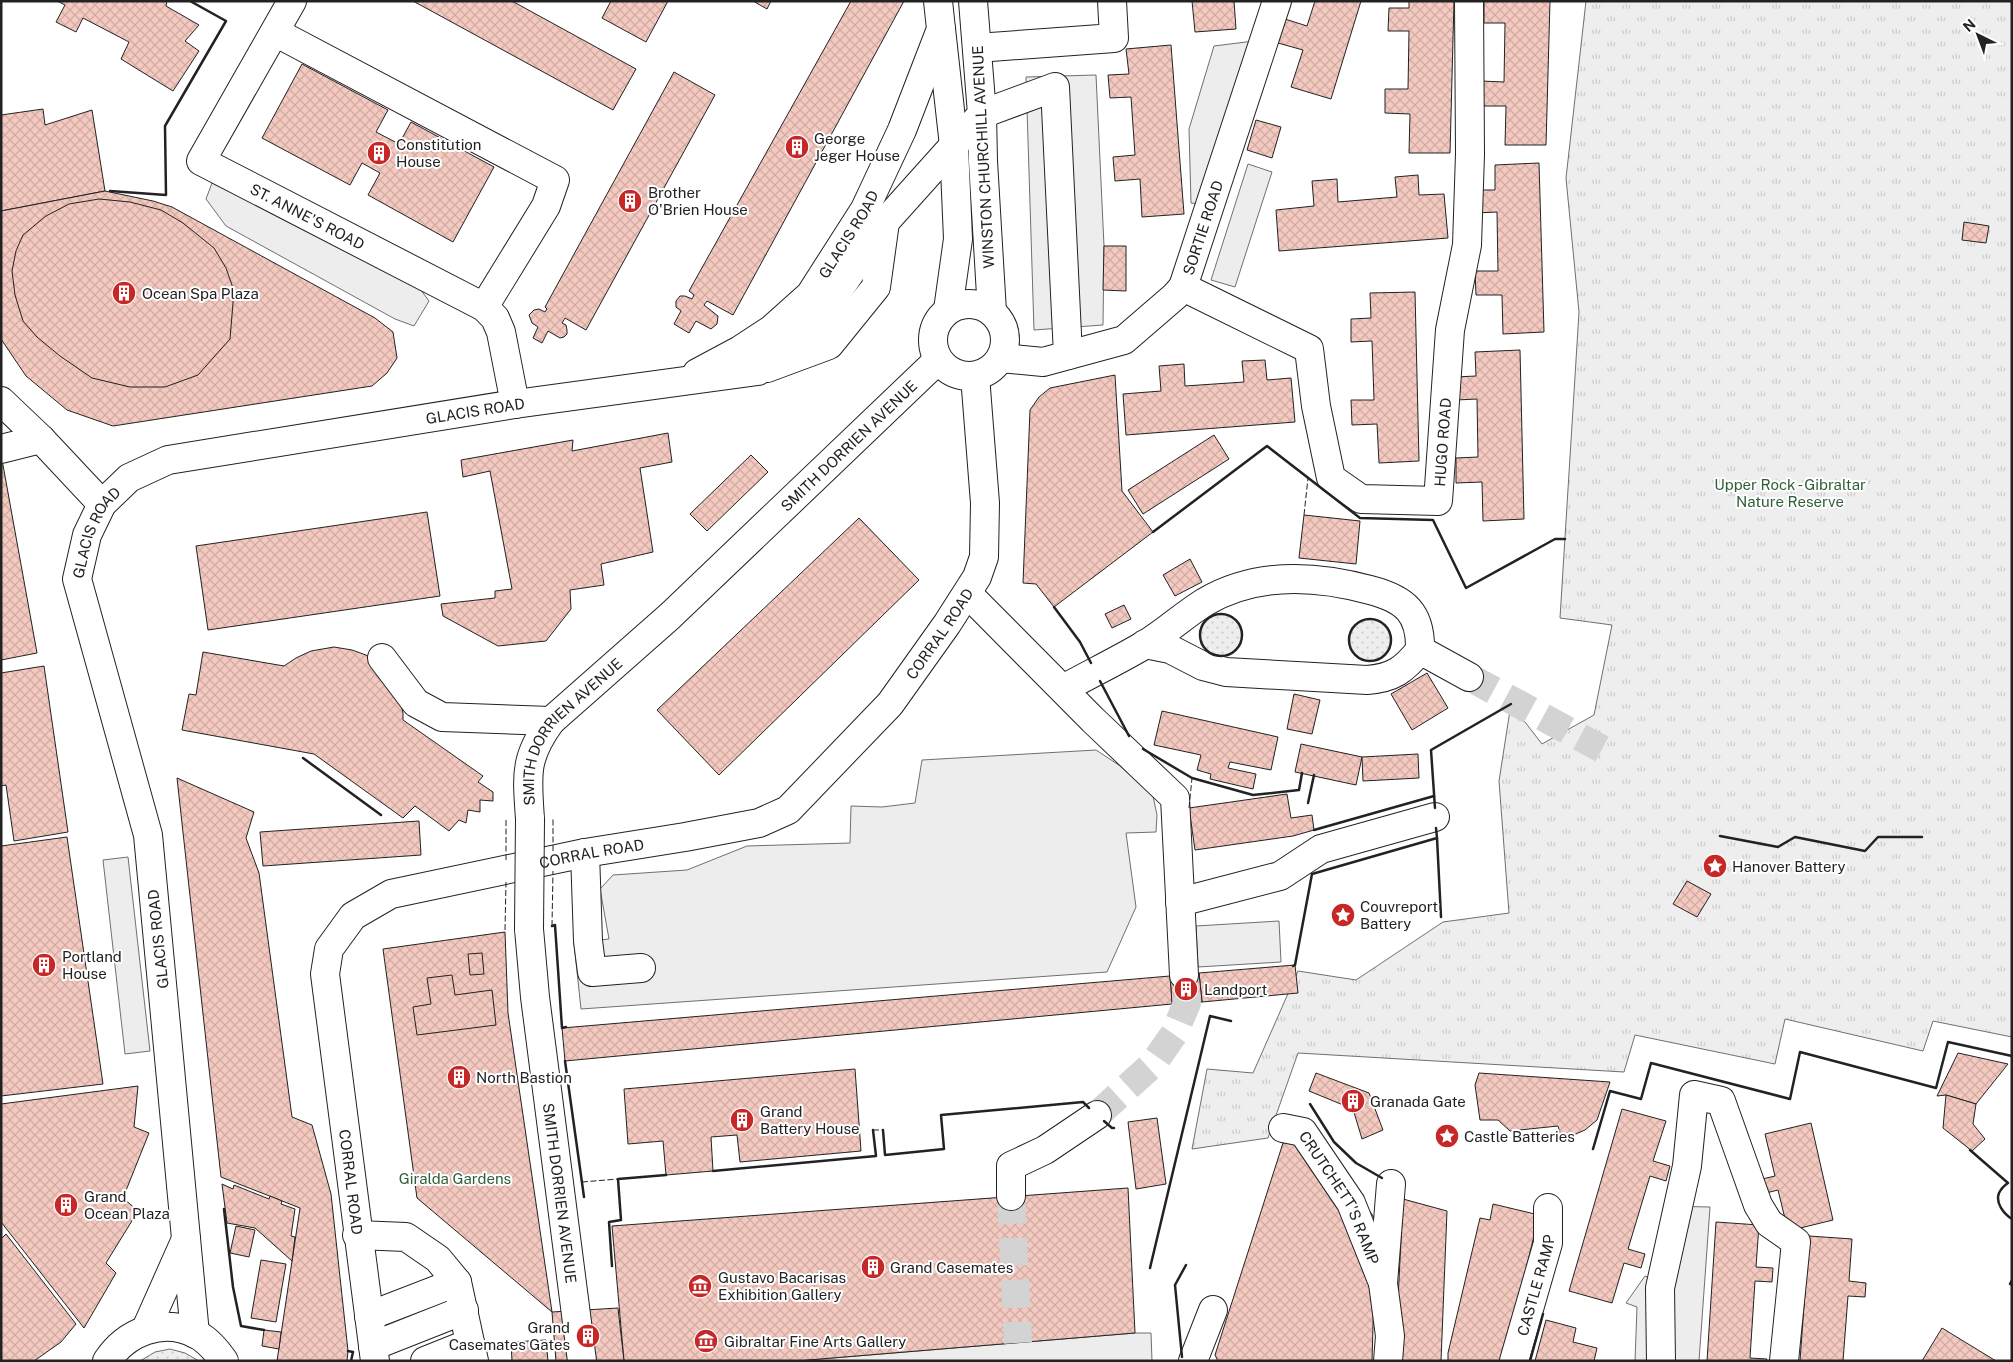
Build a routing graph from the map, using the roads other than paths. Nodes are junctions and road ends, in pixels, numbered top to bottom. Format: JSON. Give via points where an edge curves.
{"nodes":[{"id":1,"x":292,"y":1,"type":"edge"},
{"id":2,"x":938,"y":1,"type":"edge"},
{"id":3,"x":973,"y":1,"type":"edge"},
{"id":4,"x":1112,"y":1,"type":"edge"},
{"id":5,"x":1277,"y":1,"type":"edge"},
{"id":6,"x":1469,"y":1,"type":"edge"},
{"id":7,"x":941,"y":29,"type":"junction"},
{"id":8,"x":275,"y":32,"type":"junction"},
{"id":9,"x":977,"y":48,"type":"junction"},
{"id":10,"x":982,"y":114,"type":"junction"},
{"id":11,"x":954,"y":146,"type":"junction"},
{"id":12,"x":1183,"y":287,"type":"junction"},
{"id":13,"x":484,"y":307,"type":"junction"},
{"id":14,"x":948,"y":310,"type":"junction"},
{"id":15,"x":992,"y":312,"type":"junction"},
{"id":16,"x":1068,"y":356,"type":"junction"},
{"id":17,"x":1001,"y":358,"type":"junction"},
{"id":18,"x":938,"y":360,"type":"junction"},
{"id":19,"x":975,"y":376,"type":"junction"},
{"id":20,"x":682,"y":381,"type":"junction"},
{"id":21,"x":1,"y":401,"type":"edge"},
{"id":22,"x":515,"y":404,"type":"junction"},
{"id":23,"x":41,"y":439,"type":"junction"},
{"id":24,"x":1,"y":449,"type":"edge"},
{"id":25,"x":102,"y":504,"type":"junction"},
{"id":26,"x":968,"y":594,"type":"junction"},
{"id":27,"x":1206,"y":602,"type":"junction"},
{"id":28,"x":1145,"y":644,"type":"junction"},
{"id":29,"x":1420,"y":650,"type":"junction"},
{"id":30,"x":382,"y":658,"type":"dead end"},
{"id":31,"x":1191,"y":660,"type":"junction"},
{"id":32,"x":1469,"y":677,"type":"tunnel mouth"},
{"id":33,"x":1062,"y":689,"type":"junction"},
{"id":34,"x":551,"y":721,"type":"junction"},
{"id":35,"x":1436,"y":817,"type":"dead end"},
{"id":36,"x":584,"y":853,"type":"junction"},
{"id":37,"x":1180,"y":902,"type":"junction"},
{"id":38,"x":641,"y":968,"type":"dead end"},
{"id":39,"x":1184,"y":975,"type":"tunnel mouth"},
{"id":40,"x":1097,"y":1115,"type":"tunnel mouth"},
{"id":41,"x":1283,"y":1128,"type":"dead end"},
{"id":42,"x":1391,"y":1184,"type":"dead end"},
{"id":43,"x":1011,"y":1196,"type":"tunnel mouth"},
{"id":44,"x":1548,"y":1208,"type":"dead end"},
{"id":45,"x":357,"y":1234,"type":"junction"},
{"id":46,"x":187,"y":1238,"type":"junction"},
{"id":47,"x":457,"y":1282,"type":"junction"},
{"id":48,"x":1383,"y":1283,"type":"junction"},
{"id":49,"x":464,"y":1310,"type":"junction"},
{"id":50,"x":1213,"y":1310,"type":"dead end"},
{"id":51,"x":368,"y":1316,"type":"junction"},
{"id":52,"x":146,"y":1329,"type":"junction"},
{"id":53,"x":195,"y":1334,"type":"junction"},
{"id":54,"x":472,"y":1352,"type":"edge"},
{"id":55,"x":374,"y":1353,"type":"edge"},
{"id":56,"x":107,"y":1361,"type":"edge"},
{"id":57,"x":224,"y":1361,"type":"edge"},
{"id":58,"x":425,"y":1361,"type":"edge"},
{"id":59,"x":582,"y":1361,"type":"edge"},
{"id":60,"x":1193,"y":1361,"type":"edge"},
{"id":61,"x":1388,"y":1361,"type":"edge"},
{"id":62,"x":1514,"y":1361,"type":"edge"},
{"id":63,"x":1661,"y":1361,"type":"edge"},
{"id":64,"x":1784,"y":1361,"type":"edge"}],
"edges":[{"from":1,"to":8,"type":"street","name":"ST. ANNE'S ROAD"},
{"from":2,"to":7,"type":"street"},
{"from":3,"to":9,"type":"street","name":"WINSTON CHURCHILL AVENUE"},
{"from":4,"to":9,"type":"street","via":[[1114,38]]},
{"from":5,"to":12,"type":"street","name":"SORTIE ROAD"},
{"from":6,"to":12,"type":"street","name":"HUGO ROAD","via":[[1467,245],[1450,330],[1438,502],[1361,499],[1331,478],[1316,406],[1309,349]]},
{"from":7,"to":11,"type":"street"},
{"from":7,"to":20,"type":"street","name":"GLACIS ROAD","via":[[902,130],[865,209],[810,294],[772,329]]},
{"from":8,"to":13,"type":"street","via":[[555,180],[546,206]]},
{"from":8,"to":13,"type":"street","name":"ST. ANNE'S ROAD","via":[[202,161]]},
{"from":9,"to":10,"type":"street","name":"WINSTON CHURCHILL AVENUE"},
{"from":10,"to":11,"type":"street","name":"GLACIS ROAD"},
{"from":10,"to":15,"type":"street","name":"WINSTON CHURCHILL AVENUE"},
{"from":10,"to":16,"type":"street","via":[[1055,87]]},
{"from":11,"to":14,"type":"street","via":[[958,239]]},
{"from":11,"to":20,"type":"street","name":"GLACIS ROAD","via":[[885,222],[824,311],[788,349],[758,371]]},
{"from":12,"to":16,"type":"street","name":"SORTIE ROAD","via":[[1124,340]]},
{"from":13,"to":22,"type":"street","name":"ST. ANNE'S ROAD","via":[[496,318],[502,332]]},
{"from":14,"to":15,"type":"street","via":[[971,304]]},
{"from":14,"to":18,"type":"street","via":[[934,328],[933,350]]},
{"from":15,"to":17,"type":"street","via":[[1004,333],[1005,346]]},
{"from":16,"to":17,"type":"street","name":"SORTIE ROAD","via":[[1043,362]]},
{"from":17,"to":19,"type":"street","via":[[985,373]]},
{"from":18,"to":19,"type":"street","via":[[954,374]]},
{"from":18,"to":34,"type":"street","name":"SMITH DORRIEN AVENUE","via":[[670,616]]},
{"from":19,"to":26,"type":"street","name":"CORRAL ROAD","via":[[985,512],[984,557]]},
{"from":20,"to":22,"type":"street","name":"GLACIS ROAD"},
{"from":21,"to":23,"type":"street"},
{"from":22,"to":25,"type":"street","name":"GLACIS ROAD","via":[[168,460],[129,478]]},
{"from":23,"to":24,"type":"street"},
{"from":23,"to":25,"type":"street"},
{"from":25,"to":46,"type":"street","name":"GLACIS ROAD","via":[[87,535],[77,579],[148,836]]},
{"from":26,"to":33,"type":"street"},
{"from":26,"to":36,"type":"street","name":"CORRAL ROAD","via":[[890,704],[788,810],[759,823]]},
{"from":27,"to":28,"type":"street"},
{"from":27,"to":29,"type":"street","via":[[1228,591],[1283,578],[1351,585],[1392,598],[1408,609],[1420,633]]},
{"from":27,"to":31,"type":"street","via":[[1193,614],[1182,633],[1182,645]]},
{"from":28,"to":31,"type":"street","via":[[1170,649]]},
{"from":28,"to":33,"type":"street"},
{"from":29,"to":31,"type":"street","via":[[1400,672],[1383,679],[1367,680],[1226,672]]},
{"from":29,"to":32,"type":"street"},
{"from":30,"to":34,"type":"street","via":[[416,703],[442,717]]},
{"from":33,"to":37,"type":"street","via":[[1175,798]]},
{"from":34,"to":59,"type":"street","name":"SMITH DORRIEN AVENUE","bridge":true,"via":[[537,740],[529,763],[529,929]]},
{"from":35,"to":37,"type":"street","via":[[1321,850],[1280,876]]},
{"from":36,"to":38,"type":"street","via":[[592,972]]},
{"from":36,"to":45,"type":"street","name":"CORRAL ROAD","via":[[391,894],[353,916],[329,949],[325,974]]},
{"from":37,"to":39,"type":"street"},
{"from":40,"to":43,"type":"street","via":[[1045,1150],[1011,1166]]},
{"from":41,"to":48,"type":"street","name":"CRUTCHETT'S RAMP","via":[[1304,1132],[1351,1203]]},
{"from":42,"to":48,"type":"street"},
{"from":44,"to":62,"type":"street","name":"CASTLE RAMP","via":[[1548,1243]]},
{"from":45,"to":47,"type":"street","via":[[406,1237],[438,1259]]},
{"from":45,"to":51,"type":"street","name":"CORRAL ROAD"},
{"from":46,"to":52,"type":"street","name":"GLACIS ROAD"},
{"from":46,"to":53,"type":"street","name":"GLACIS ROAD"},
{"from":47,"to":49,"type":"street"},
{"from":47,"to":51,"type":"street"},
{"from":48,"to":61,"type":"street","via":[[1390,1336]]},
{"from":49,"to":54,"type":"street"},
{"from":49,"to":55,"type":"street"},
{"from":50,"to":60,"type":"street"},
{"from":51,"to":55,"type":"street","name":"CORRAL ROAD"},
{"from":52,"to":53,"type":"street","via":[[163,1327]]},
{"from":52,"to":56,"type":"street","via":[[128,1338]]},
{"from":53,"to":57,"type":"street","via":[[212,1346]]},
{"from":54,"to":58,"type":"street"},
{"from":63,"to":64,"type":"street","via":[[1660,1288],[1687,1166],[1694,1095],[1720,1101],[1758,1205],[1769,1223],[1796,1242]]}]}
